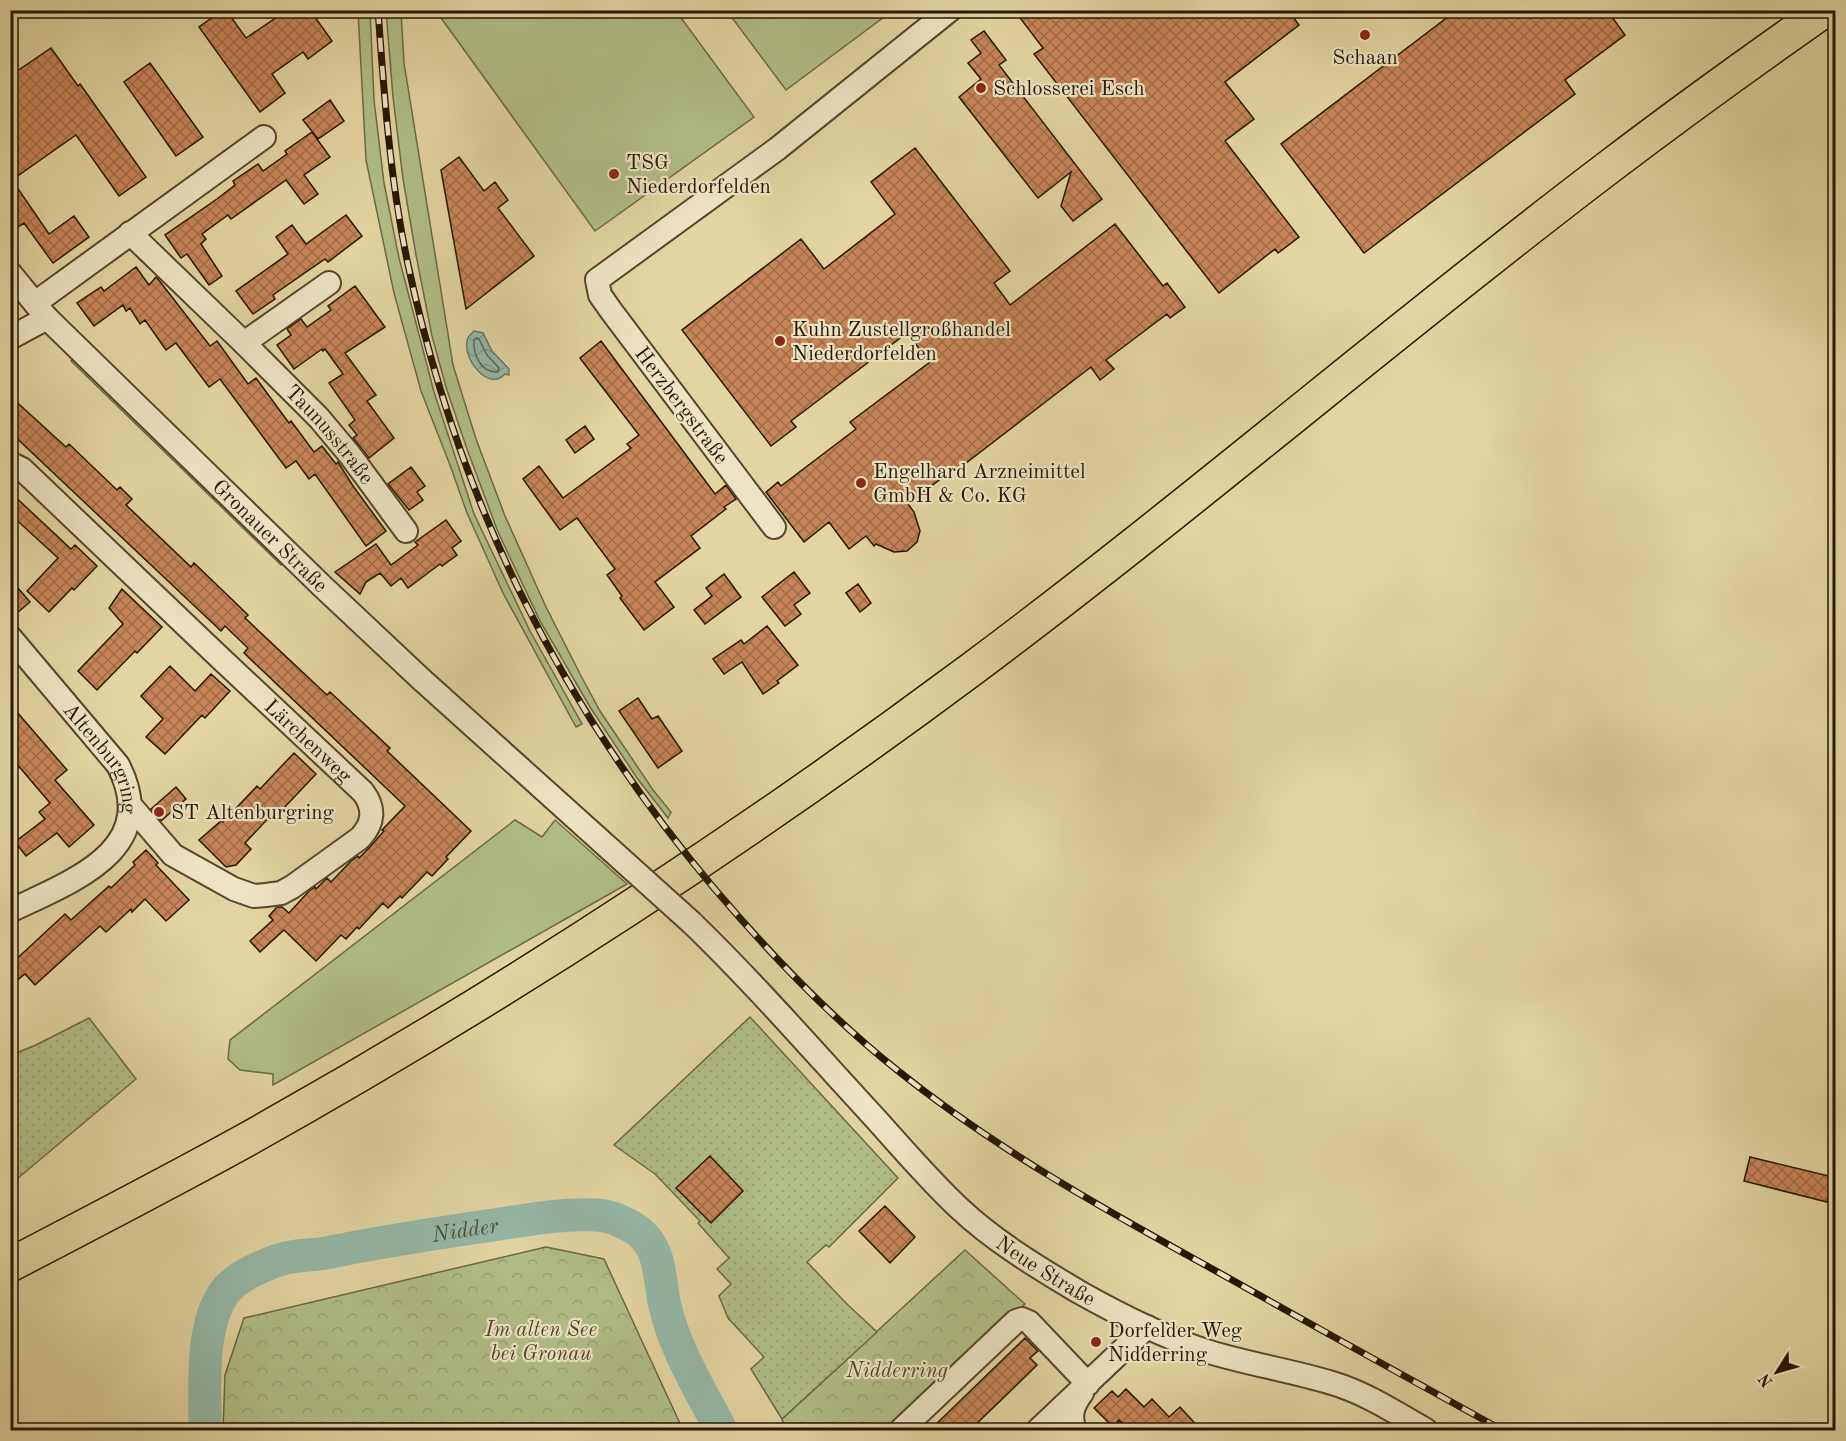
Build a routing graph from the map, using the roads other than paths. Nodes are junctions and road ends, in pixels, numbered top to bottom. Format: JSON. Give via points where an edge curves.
{"nodes":[{"id":1,"x":950,"y":10,"type":"edge"},
{"id":2,"x":1825,"y":10,"type":"edge"},
{"id":3,"x":264,"y":136,"type":"dead end"},
{"id":4,"x":130,"y":233,"type":"junction"},
{"id":5,"x":10,"y":273,"type":"edge"},
{"id":6,"x":329,"y":283,"type":"dead end"},
{"id":7,"x":41,"y":310,"type":"junction"},
{"id":8,"x":10,"y":338,"type":"edge"},
{"id":9,"x":244,"y":343,"type":"junction"},
{"id":10,"x":10,"y":463,"type":"edge"},
{"id":11,"x":774,"y":527,"type":"dead end"},
{"id":12,"x":406,"y":531,"type":"dead end"},
{"id":13,"x":10,"y":638,"type":"edge"},
{"id":14,"x":130,"y":805,"type":"junction"},
{"id":15,"x":611,"y":850,"type":"joint"},
{"id":16,"x":10,"y":911,"type":"edge"},
{"id":17,"x":10,"y":1265,"type":"edge"},
{"id":18,"x":1147,"y":1327,"type":"junction"},
{"id":19,"x":1088,"y":1384,"type":"junction"},
{"id":20,"x":901,"y":1431,"type":"edge"},
{"id":21,"x":1038,"y":1431,"type":"edge"},
{"id":22,"x":1075,"y":1431,"type":"edge"},
{"id":23,"x":1426,"y":1431,"type":"edge"}],
"edges":[{"from":1,"to":11,"type":"street","name":"Herzbergstraße","via":[[777,149],[597,280],[600,295],[612,312]]},
{"from":2,"to":17,"type":"main road","via":[[1605,170],[1083,584],[843,763],[622,913],[458,1016],[237,1145]]},
{"from":3,"to":4,"type":"street"},
{"from":4,"to":7,"type":"street"},
{"from":4,"to":9,"type":"street","name":"Taunusstraße"},
{"from":5,"to":7,"type":"street","name":"Gronauer Straße"},
{"from":6,"to":9,"type":"street"},
{"from":7,"to":8,"type":"street"},
{"from":7,"to":15,"type":"street","name":"Gronauer Straße","via":[[330,594]]},
{"from":9,"to":12,"type":"street","name":"Taunusstraße","via":[[334,435]]},
{"from":10,"to":14,"type":"street","name":"Lärchenweg","via":[[22,469],[363,792],[373,813],[360,838],[292,887],[281,893],[254,896],[178,858]]},
{"from":13,"to":14,"type":"street","name":"Altenburgring","via":[[118,765]]},
{"from":14,"to":16,"type":"street","name":"Altenburgring","via":[[125,834],[105,858],[75,879]]},
{"from":15,"to":18,"type":"street","name":"Neue Straße","bridge":true,"via":[[752,982],[959,1208],[1054,1276]]},
{"from":18,"to":19,"type":"street"},
{"from":18,"to":23,"type":"street","name":"Neue Straße","via":[[1215,1353],[1356,1392]]},
{"from":19,"to":20,"type":"street","via":[[1022,1319]]},
{"from":19,"to":21,"type":"street"},
{"from":19,"to":22,"type":"street","via":[[1072,1411]]}]}
